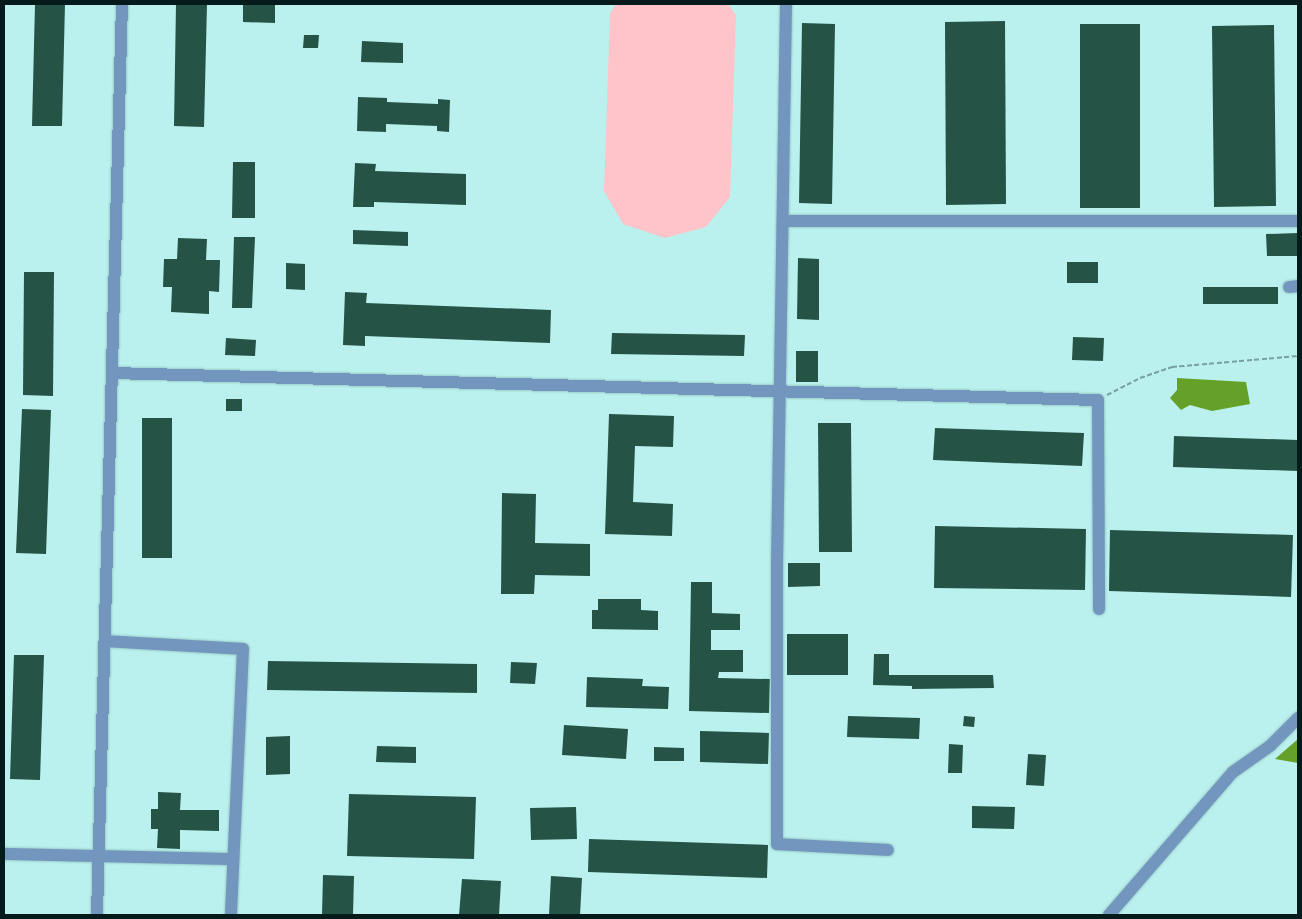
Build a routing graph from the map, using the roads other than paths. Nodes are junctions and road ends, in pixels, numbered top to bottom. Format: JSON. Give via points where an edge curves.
{"nodes":[{"id":1,"x":122,"y":4,"type":"edge"},
{"id":2,"x":786,"y":4,"type":"edge"},
{"id":3,"x":784,"y":221,"type":"junction"},
{"id":4,"x":1298,"y":221,"type":"edge"},
{"id":5,"x":112,"y":373,"type":"junction"},
{"id":6,"x":780,"y":390,"type":"junction"},
{"id":7,"x":1099,"y":609,"type":"dead end"},
{"id":8,"x":104,"y":641,"type":"junction"},
{"id":9,"x":1298,"y":718,"type":"edge"},
{"id":10,"x":888,"y":850,"type":"dead end"},
{"id":11,"x":4,"y":854,"type":"edge"},
{"id":12,"x":99,"y":857,"type":"junction"},
{"id":13,"x":233,"y":859,"type":"junction"},
{"id":14,"x":97,"y":915,"type":"edge"},
{"id":15,"x":231,"y":915,"type":"edge"},
{"id":16,"x":1109,"y":915,"type":"edge"}],
"edges":[{"from":1,"to":5,"type":"lane"},
{"from":2,"to":3,"type":"lane"},
{"from":3,"to":4,"type":"lane"},
{"from":3,"to":6,"type":"lane"},
{"from":5,"to":6,"type":"lane","via":[[590,388]]},
{"from":5,"to":8,"type":"lane"},
{"from":6,"to":7,"type":"lane","via":[[1098,400]]},
{"from":6,"to":10,"type":"lane","via":[[777,844]]},
{"from":8,"to":12,"type":"lane"},
{"from":8,"to":13,"type":"lane","via":[[243,649]]},
{"from":9,"to":16,"type":"lane","via":[[1270,746],[1233,772]]},
{"from":11,"to":12,"type":"lane"},
{"from":12,"to":13,"type":"lane"},
{"from":12,"to":14,"type":"lane"},
{"from":13,"to":15,"type":"lane"}]}
